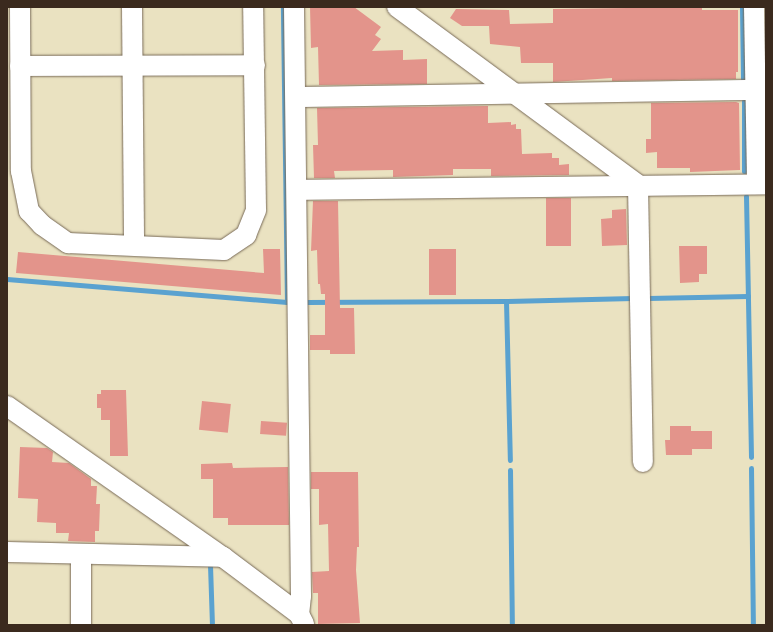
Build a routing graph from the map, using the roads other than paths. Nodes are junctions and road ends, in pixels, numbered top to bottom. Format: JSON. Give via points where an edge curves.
{"nodes":[{"id":1,"x":20,"y":7,"type":"edge"},
{"id":2,"x":132,"y":7,"type":"edge"},
{"id":3,"x":253,"y":7,"type":"edge"},
{"id":4,"x":294,"y":7,"type":"edge"},
{"id":5,"x":397,"y":7,"type":"edge"},
{"id":6,"x":754,"y":7,"type":"edge"},
{"id":7,"x":255,"y":65,"type":"junction"},
{"id":8,"x":20,"y":66,"type":"junction"},
{"id":9,"x":133,"y":66,"type":"junction"},
{"id":10,"x":761,"y":90,"type":"edge"},
{"id":11,"x":515,"y":94,"type":"junction"},
{"id":12,"x":296,"y":97,"type":"junction"},
{"id":13,"x":14,"y":149,"type":"edge"},
{"id":14,"x":761,"y":184,"type":"edge"},
{"id":15,"x":638,"y":186,"type":"junction"},
{"id":16,"x":297,"y":190,"type":"junction"},
{"id":17,"x":134,"y":245,"type":"junction"},
{"id":18,"x":7,"y":406,"type":"edge"},
{"id":19,"x":643,"y":462,"type":"dead end"},
{"id":20,"x":7,"y":552,"type":"edge"},
{"id":21,"x":81,"y":554,"type":"junction"},
{"id":22,"x":223,"y":557,"type":"junction"},
{"id":23,"x":302,"y":619,"type":"edge"},
{"id":24,"x":81,"y":625,"type":"edge"}],
"edges":[{"from":1,"to":8,"type":"street"},
{"from":2,"to":9,"type":"street"},
{"from":3,"to":7,"type":"street"},
{"from":4,"to":12,"type":"street"},
{"from":5,"to":11,"type":"street"},
{"from":6,"to":10,"type":"street"},
{"from":7,"to":9,"type":"street"},
{"from":7,"to":17,"type":"street","via":[[256,210],[246,235],[224,250]]},
{"from":8,"to":9,"type":"street"},
{"from":8,"to":13,"type":"street"},
{"from":9,"to":17,"type":"street"},
{"from":10,"to":11,"type":"street"},
{"from":10,"to":14,"type":"street"},
{"from":11,"to":12,"type":"street"},
{"from":11,"to":15,"type":"street"},
{"from":12,"to":16,"type":"street"},
{"from":13,"to":17,"type":"street","via":[[29,211],[42,225],[68,243]]},
{"from":14,"to":15,"type":"street"},
{"from":15,"to":16,"type":"street"},
{"from":15,"to":19,"type":"street"},
{"from":16,"to":23,"type":"street"},
{"from":18,"to":22,"type":"street"},
{"from":20,"to":21,"type":"street"},
{"from":21,"to":22,"type":"street"},
{"from":21,"to":24,"type":"street"},
{"from":22,"to":23,"type":"street"}]}
